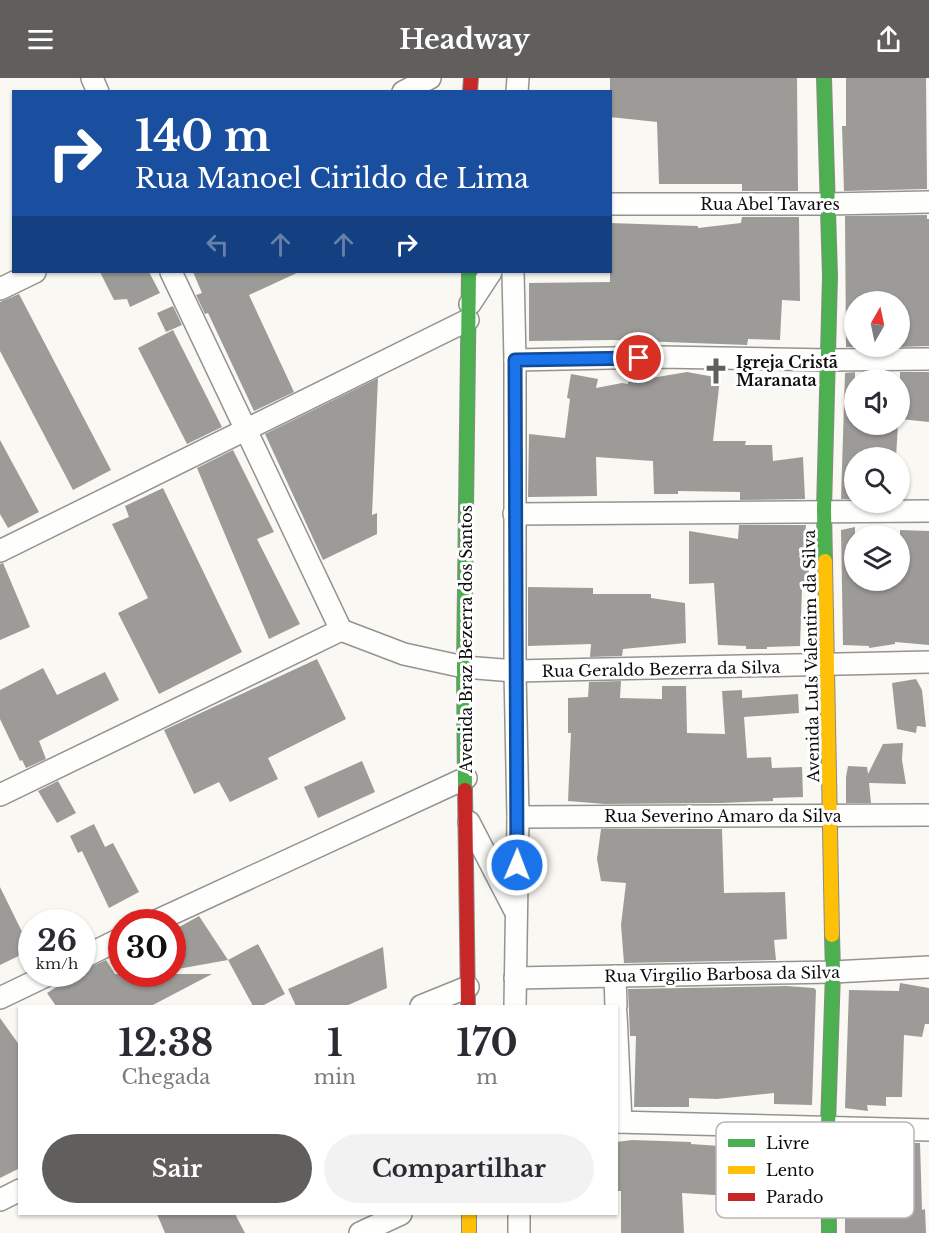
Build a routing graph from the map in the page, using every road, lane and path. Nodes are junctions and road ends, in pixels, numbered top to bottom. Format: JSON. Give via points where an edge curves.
{"nodes":[{"id":1,"x":430,"y":78,"type":"edge"},
{"id":2,"x":824,"y":78,"type":"edge"},
{"id":3,"x":407,"y":90,"type":"edge"},
{"id":4,"x":929,"y":202,"type":"edge"},
{"id":5,"x":612,"y":204,"type":"edge"},
{"id":6,"x":827,"y":204,"type":"junction"},
{"id":7,"x":33,"y":273,"type":"edge"},
{"id":8,"x":171,"y":273,"type":"edge"},
{"id":9,"x":469,"y":273,"type":"edge"},
{"id":10,"x":490,"y":273,"type":"edge"},
{"id":11,"x":513,"y":273,"type":"edge"},
{"id":12,"x":0,"y":289,"type":"edge"},
{"id":13,"x":468,"y":313,"type":"junction"},
{"id":14,"x":929,"y":359,"type":"edge"},
{"id":15,"x":515,"y":360,"type":"junction"},
{"id":16,"x":829,"y":360,"type":"junction"},
{"id":17,"x":245,"y":429,"type":"junction"},
{"id":18,"x":824,"y":510,"type":"junction"},
{"id":19,"x":929,"y":511,"type":"edge"},
{"id":20,"x":514,"y":514,"type":"junction"},
{"id":21,"x":0,"y":551,"type":"edge"},
{"id":22,"x":341,"y":630,"type":"junction"},
{"id":23,"x":929,"y":662,"type":"edge"},
{"id":24,"x":829,"y":665,"type":"junction"},
{"id":25,"x":464,"y":667,"type":"junction"},
{"id":26,"x":515,"y":671,"type":"junction"},
{"id":27,"x":466,"y":778,"type":"junction"},
{"id":28,"x":0,"y":795,"type":"edge"},
{"id":29,"x":465,"y":814,"type":"junction"},
{"id":30,"x":830,"y":815,"type":"junction"},
{"id":31,"x":929,"y":815,"type":"edge"},
{"id":32,"x":518,"y":817,"type":"junction"},
{"id":33,"x":182,"y":909,"type":"edge"},
{"id":34,"x":516,"y":912,"type":"junction"},
{"id":35,"x":929,"y":967,"type":"edge"},
{"id":36,"x":833,"y":972,"type":"junction"},
{"id":37,"x":615,"y":976,"type":"junction"},
{"id":38,"x":515,"y":978,"type":"junction"},
{"id":39,"x":23,"y":987,"type":"edge"},
{"id":40,"x":468,"y":997,"type":"edge"},
{"id":41,"x":0,"y":998,"type":"edge"},
{"id":42,"x":426,"y":1005,"type":"edge"},
{"id":43,"x":515,"y":1005,"type":"edge"},
{"id":44,"x":616,"y":1005,"type":"edge"},
{"id":45,"x":618,"y":1086,"type":"edge"},
{"id":46,"x":619,"y":1122,"type":"edge"},
{"id":47,"x":828,"y":1122,"type":"edge"},
{"id":48,"x":716,"y":1124,"type":"edge"},
{"id":49,"x":914,"y":1129,"type":"edge"},
{"id":50,"x":929,"y":1130,"type":"edge"},
{"id":51,"x":18,"y":1191,"type":"edge"},
{"id":52,"x":0,"y":1200,"type":"edge"},
{"id":53,"x":398,"y":1215,"type":"edge"},
{"id":54,"x":469,"y":1215,"type":"edge"},
{"id":55,"x":519,"y":1215,"type":"edge"},
{"id":56,"x":829,"y":1218,"type":"edge"},
{"id":57,"x":360,"y":1233,"type":"edge"},
{"id":58,"x":469,"y":1233,"type":"edge"},
{"id":59,"x":519,"y":1233,"type":"edge"},
{"id":60,"x":829,"y":1233,"type":"edge"}],
"edges":[{"from":1,"to":3,"type":"street"},
{"from":2,"to":6,"type":"street","name":"Avenida LuIs Valentim da Silva"},
{"from":4,"to":6,"type":"street","name":"Rua Abel Tavares"},
{"from":5,"to":6,"type":"street","name":"Rua Abel Tavares"},
{"from":6,"to":16,"type":"street","name":"Avenida LuIs Valentim da Silva"},
{"from":7,"to":12,"type":"street"},
{"from":8,"to":17,"type":"street"},
{"from":9,"to":13,"type":"street","name":"Avenida Braz Bezerra dos Santos"},
{"from":10,"to":13,"type":"street"},
{"from":11,"to":15,"type":"street"},
{"from":13,"to":17,"type":"street"},
{"from":13,"to":25,"type":"street","name":"Avenida Braz Bezerra dos Santos"},
{"from":14,"to":16,"type":"street"},
{"from":15,"to":16,"type":"street"},
{"from":15,"to":20,"type":"street"},
{"from":16,"to":18,"type":"street","name":"Avenida LuIs Valentim da Silva"},
{"from":17,"to":21,"type":"street"},
{"from":17,"to":22,"type":"street"},
{"from":18,"to":19,"type":"street"},
{"from":18,"to":20,"type":"street"},
{"from":18,"to":24,"type":"street","name":"Avenida LuIs Valentim da Silva"},
{"from":20,"to":26,"type":"street"},
{"from":22,"to":25,"type":"street","name":"Rua Geraldo Bezerra da Silva","via":[[404,654]]},
{"from":22,"to":28,"type":"street"},
{"from":23,"to":24,"type":"street","name":"Rua Geraldo Bezerra da Silva"},
{"from":24,"to":26,"type":"street","name":"Rua Geraldo Bezerra da Silva"},
{"from":24,"to":30,"type":"street","name":"Avenida LuIs Valentim da Silva"},
{"from":25,"to":26,"type":"street","name":"Rua Geraldo Bezerra da Silva"},
{"from":25,"to":27,"type":"street","name":"Avenida Braz Bezerra dos Santos"},
{"from":26,"to":32,"type":"street"},
{"from":27,"to":29,"type":"street","name":"Avenida Braz Bezerra dos Santos"},
{"from":27,"to":33,"type":"street"},
{"from":29,"to":34,"type":"street"},
{"from":29,"to":40,"type":"street","name":"Avenida Braz Bezerra dos Santos"},
{"from":30,"to":31,"type":"street","name":"Rua Severino Amaro da Silva"},
{"from":30,"to":32,"type":"street","name":"Rua Severino Amaro da Silva"},
{"from":30,"to":36,"type":"street","name":"Avenida LuIs Valentim da Silva"},
{"from":32,"to":34,"type":"street"},
{"from":34,"to":38,"type":"street"},
{"from":35,"to":36,"type":"street","name":"Rua Virgilio Barbosa da Silva"},
{"from":36,"to":37,"type":"street","name":"Rua Virgilio Barbosa da Silva"},
{"from":36,"to":47,"type":"street","name":"Avenida LuIs Valentim da Silva"},
{"from":37,"to":38,"type":"street","name":"Rua Virgilio Barbosa da Silva"},
{"from":37,"to":44,"type":"street"},
{"from":38,"to":43,"type":"street"},
{"from":39,"to":41,"type":"street"},
{"from":40,"to":42,"type":"street"},
{"from":45,"to":46,"type":"street"},
{"from":46,"to":48,"type":"street"},
{"from":49,"to":50,"type":"street"},
{"from":51,"to":52,"type":"street"},
{"from":53,"to":57,"type":"street"},
{"from":54,"to":58,"type":"street"},
{"from":55,"to":59,"type":"street"},
{"from":56,"to":60,"type":"street","name":"Avenida LuIs Valentim da Silva"}]}
